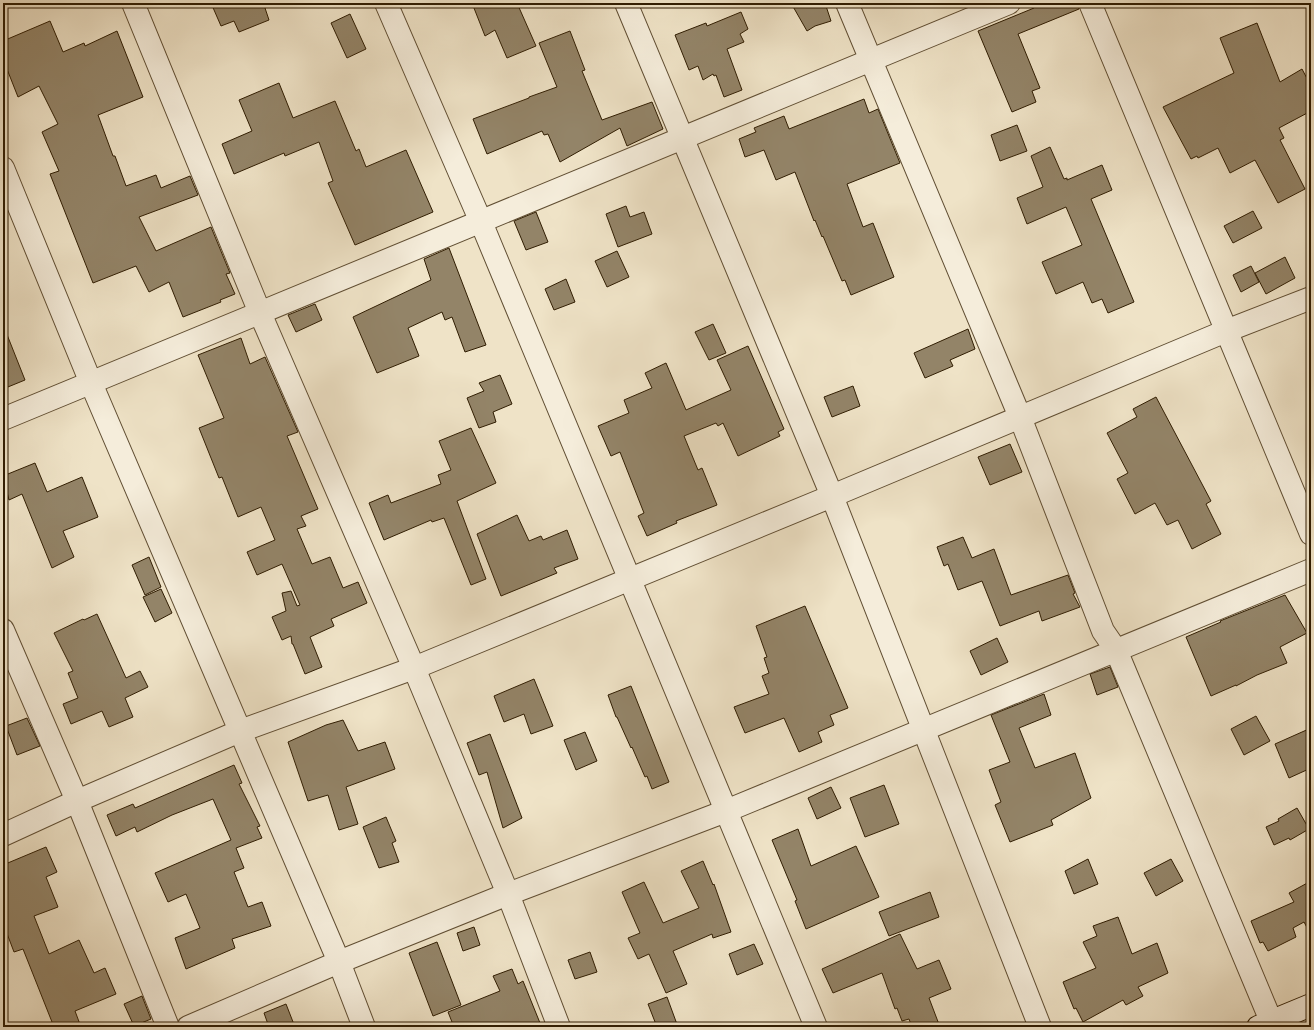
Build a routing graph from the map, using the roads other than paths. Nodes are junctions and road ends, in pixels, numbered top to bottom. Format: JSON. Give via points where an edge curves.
{"nodes":[{"id":1,"x":133,"y":3,"type":"edge"},
{"id":2,"x":386,"y":3,"type":"edge"},
{"id":3,"x":626,"y":3,"type":"edge"},
{"id":4,"x":847,"y":3,"type":"edge"},
{"id":5,"x":1009,"y":3,"type":"edge"},
{"id":6,"x":1090,"y":3,"type":"edge"},
{"id":7,"x":871,"y":60,"type":"junction"},
{"id":8,"x":682,"y":138,"type":"junction"},
{"id":9,"x":3,"y":168,"type":"edge"},
{"id":10,"x":481,"y":222,"type":"junction"},
{"id":11,"x":1311,"y":298,"type":"edge"},
{"id":12,"x":260,"y":313,"type":"junction"},
{"id":13,"x":1226,"y":331,"type":"junction"},
{"id":14,"x":91,"y":383,"type":"junction"},
{"id":15,"x":1020,"y":417,"type":"junction"},
{"id":16,"x":3,"y":419,"type":"edge"},
{"id":17,"x":832,"y":496,"type":"junction"},
{"id":18,"x":1311,"y":534,"type":"edge"},
{"id":19,"x":1311,"y":570,"type":"edge"},
{"id":20,"x":629,"y":579,"type":"junction"},
{"id":21,"x":3,"y":630,"type":"edge"},
{"id":22,"x":1116,"y":650,"type":"junction"},
{"id":23,"x":414,"y":668,"type":"junction"},
{"id":24,"x":924,"y":729,"type":"junction"},
{"id":25,"x":240,"y":731,"type":"junction"},
{"id":26,"x":76,"y":802,"type":"junction"},
{"id":27,"x":726,"y":811,"type":"junction"},
{"id":28,"x":3,"y":835,"type":"edge"},
{"id":29,"x":508,"y":894,"type":"junction"},
{"id":30,"x":338,"y":962,"type":"junction"},
{"id":31,"x":1311,"y":1005,"type":"edge"},
{"id":32,"x":1265,"y":1024,"type":"edge"},
{"id":33,"x":168,"y":1027,"type":"edge"},
{"id":34,"x":188,"y":1027,"type":"edge"},
{"id":35,"x":364,"y":1027,"type":"edge"},
{"id":36,"x":559,"y":1027,"type":"edge"},
{"id":37,"x":816,"y":1027,"type":"edge"},
{"id":38,"x":1040,"y":1027,"type":"edge"}],
"edges":[{"from":1,"to":12,"type":"street"},
{"from":2,"to":10,"type":"street"},
{"from":3,"to":8,"type":"street"},
{"from":4,"to":7,"type":"street"},
{"from":5,"to":7,"type":"street"},
{"from":6,"to":13,"type":"street"},
{"from":7,"to":8,"type":"street"},
{"from":7,"to":15,"type":"street"},
{"from":8,"to":10,"type":"street"},
{"from":8,"to":17,"type":"street"},
{"from":9,"to":14,"type":"street"},
{"from":10,"to":12,"type":"street"},
{"from":10,"to":20,"type":"street"},
{"from":11,"to":13,"type":"street"},
{"from":12,"to":14,"type":"street"},
{"from":12,"to":23,"type":"street"},
{"from":13,"to":15,"type":"street"},
{"from":13,"to":18,"type":"street"},
{"from":14,"to":16,"type":"street"},
{"from":14,"to":25,"type":"street"},
{"from":15,"to":17,"type":"street"},
{"from":15,"to":22,"type":"street","via":[[1103,631]]},
{"from":17,"to":20,"type":"street"},
{"from":17,"to":24,"type":"street"},
{"from":19,"to":22,"type":"street"},
{"from":20,"to":23,"type":"street"},
{"from":20,"to":27,"type":"street"},
{"from":21,"to":26,"type":"street"},
{"from":22,"to":24,"type":"street"},
{"from":22,"to":32,"type":"street"},
{"from":23,"to":25,"type":"street"},
{"from":23,"to":29,"type":"street"},
{"from":24,"to":27,"type":"street"},
{"from":24,"to":38,"type":"street"},
{"from":25,"to":26,"type":"street"},
{"from":25,"to":30,"type":"street"},
{"from":26,"to":28,"type":"street"},
{"from":26,"to":33,"type":"street"},
{"from":27,"to":29,"type":"street"},
{"from":27,"to":37,"type":"street"},
{"from":29,"to":30,"type":"street"},
{"from":29,"to":36,"type":"street"},
{"from":30,"to":34,"type":"street"},
{"from":30,"to":35,"type":"street"},
{"from":31,"to":32,"type":"street"}]}
